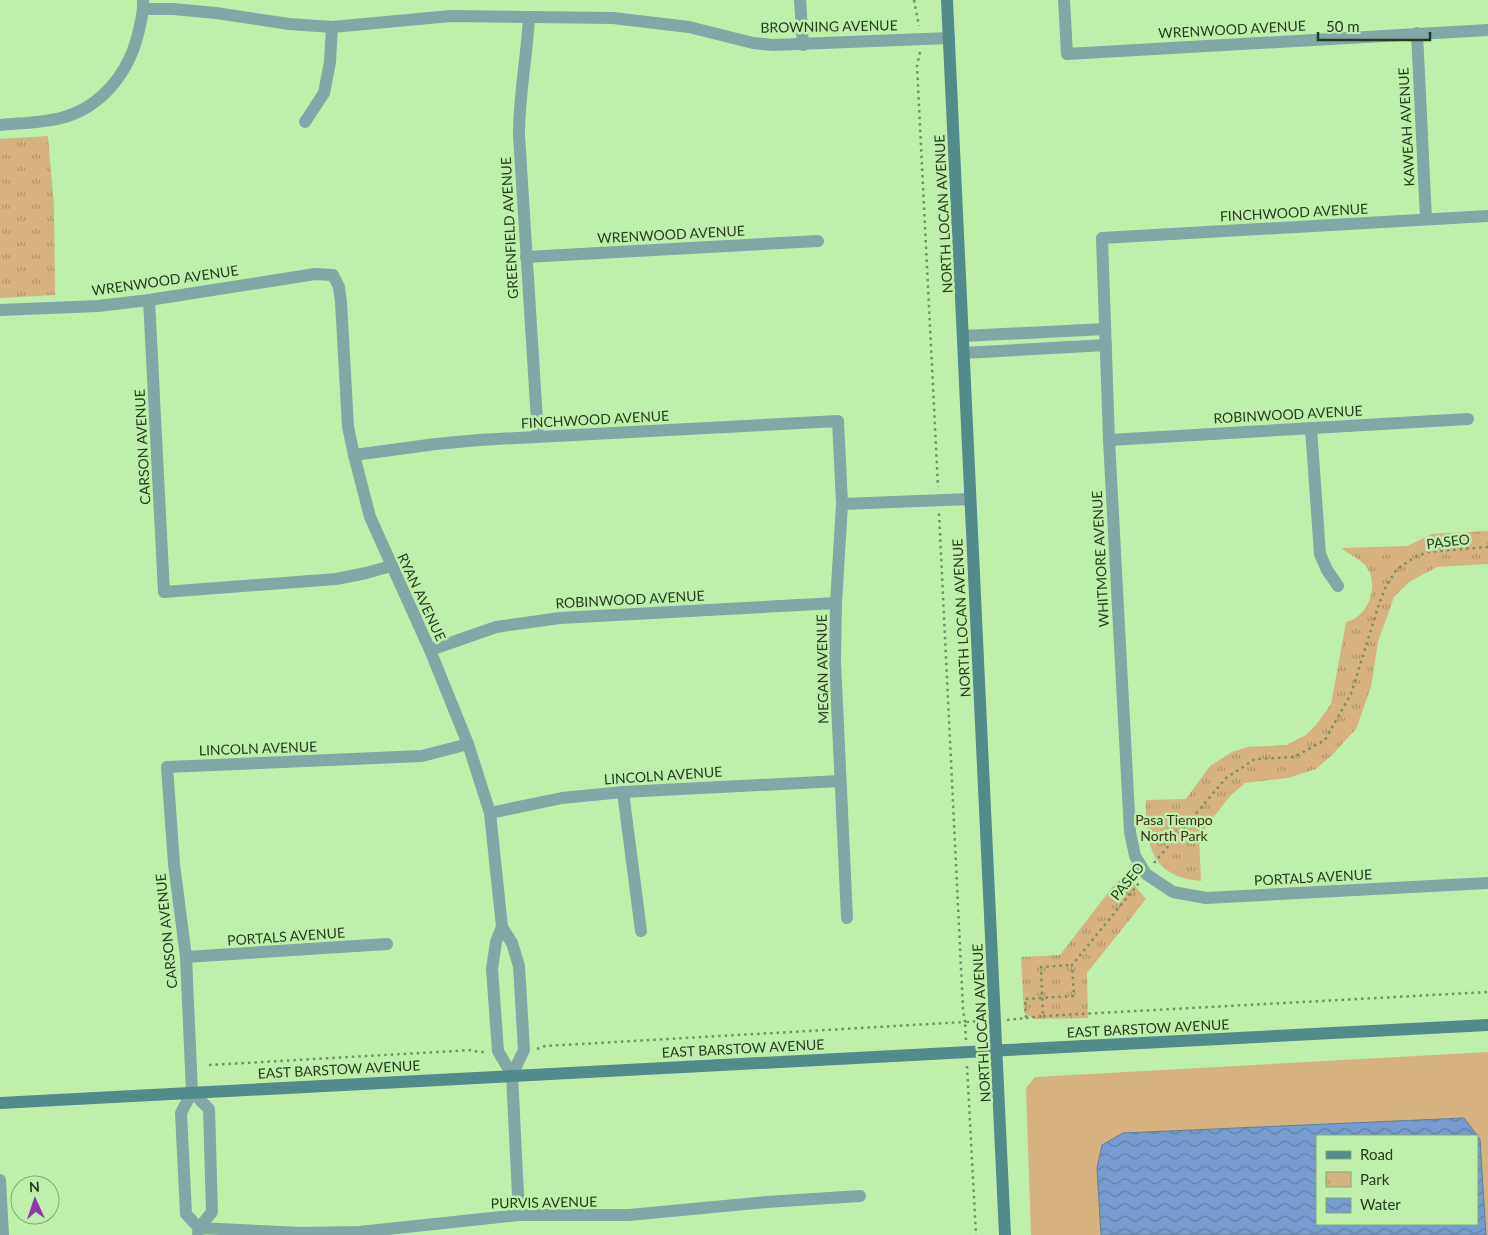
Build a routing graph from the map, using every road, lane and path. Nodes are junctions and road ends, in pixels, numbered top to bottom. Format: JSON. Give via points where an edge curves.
{"nodes":[{"id":1,"x":800,"y":0,"type":"edge"},
{"id":2,"x":914,"y":0,"type":"edge"},
{"id":3,"x":947,"y":0,"type":"edge"},
{"id":4,"x":1064,"y":0,"type":"edge"},
{"id":5,"x":143,"y":4,"type":"edge"},
{"id":6,"x":529,"y":16,"type":"junction"},
{"id":7,"x":919,"y":20,"type":"dead end"},
{"id":8,"x":332,"y":27,"type":"junction"},
{"id":9,"x":1488,"y":30,"type":"edge"},
{"id":10,"x":1417,"y":33,"type":"junction"},
{"id":11,"x":949,"y":38,"type":"junction"},
{"id":12,"x":803,"y":44,"type":"junction"},
{"id":13,"x":920,"y":56,"type":"dead end"},
{"id":14,"x":305,"y":122,"type":"dead end"},
{"id":15,"x":0,"y":125,"type":"edge"},
{"id":16,"x":1488,"y":216,"type":"edge"},
{"id":17,"x":1426,"y":219,"type":"junction"},
{"id":18,"x":1102,"y":238,"type":"joint"},
{"id":19,"x":818,"y":241,"type":"dead end"},
{"id":20,"x":526,"y":256,"type":"junction"},
{"id":21,"x":334,"y":275,"type":"joint"},
{"id":22,"x":149,"y":300,"type":"junction"},
{"id":23,"x":0,"y":310,"type":"edge"},
{"id":24,"x":1105,"y":329,"type":"junction"},
{"id":25,"x":964,"y":336,"type":"junction"},
{"id":26,"x":1106,"y":345,"type":"junction"},
{"id":27,"x":964,"y":353,"type":"junction"},
{"id":28,"x":1468,"y":419,"type":"dead end"},
{"id":29,"x":838,"y":421,"type":"joint"},
{"id":30,"x":1311,"y":428,"type":"junction"},
{"id":31,"x":538,"y":437,"type":"junction"},
{"id":32,"x":1109,"y":440,"type":"junction"},
{"id":33,"x":354,"y":455,"type":"junction"},
{"id":34,"x":937,"y":479,"type":"dead end"},
{"id":35,"x":970,"y":499,"type":"junction"},
{"id":36,"x":842,"y":504,"type":"junction"},
{"id":37,"x":939,"y":516,"type":"dead end"},
{"id":38,"x":1488,"y":547,"type":"edge"},
{"id":39,"x":391,"y":566,"type":"junction"},
{"id":40,"x":1338,"y":586,"type":"dead end"},
{"id":41,"x":836,"y":603,"type":"junction"},
{"id":42,"x":430,"y":650,"type":"junction"},
{"id":43,"x":468,"y":744,"type":"junction"},
{"id":44,"x":167,"y":767,"type":"joint"},
{"id":45,"x":840,"y":781,"type":"junction"},
{"id":46,"x":624,"y":792,"type":"junction"},
{"id":47,"x":490,"y":813,"type":"junction"},
{"id":48,"x":1146,"y":874,"type":"junction"},
{"id":49,"x":1488,"y":883,"type":"edge"},
{"id":50,"x":847,"y":918,"type":"dead end"},
{"id":51,"x":502,"y":927,"type":"junction"},
{"id":52,"x":641,"y":931,"type":"dead end"},
{"id":53,"x":388,"y":944,"type":"dead end"},
{"id":54,"x":186,"y":957,"type":"junction"},
{"id":55,"x":1072,"y":965,"type":"junction"},
{"id":56,"x":1488,"y":992,"type":"edge"},
{"id":57,"x":1043,"y":998,"type":"junction"},
{"id":58,"x":1043,"y":1016,"type":"junction"},
{"id":59,"x":1026,"y":1018,"type":"junction"},
{"id":60,"x":996,"y":1020,"type":"junction"},
{"id":61,"x":965,"y":1022,"type":"junction"},
{"id":62,"x":1488,"y":1025,"type":"edge"},
{"id":63,"x":524,"y":1050,"type":"junction"},
{"id":64,"x":498,"y":1051,"type":"junction"},
{"id":65,"x":966,"y":1052,"type":"junction"},
{"id":66,"x":997,"y":1052,"type":"junction"},
{"id":67,"x":209,"y":1064,"type":"dead end"},
{"id":68,"x":512,"y":1075,"type":"junction"},
{"id":69,"x":192,"y":1092,"type":"junction"},
{"id":70,"x":0,"y":1103,"type":"edge"},
{"id":71,"x":0,"y":1180,"type":"edge"},
{"id":72,"x":860,"y":1196,"type":"dead end"},
{"id":73,"x":519,"y":1215,"type":"junction"},
{"id":74,"x":199,"y":1232,"type":"edge"},
{"id":75,"x":3,"y":1235,"type":"edge"},
{"id":76,"x":976,"y":1235,"type":"edge"},
{"id":77,"x":1005,"y":1235,"type":"edge"}],
"edges":[{"from":1,"to":12,"type":"street"},
{"from":2,"to":7,"type":"path"},
{"from":3,"to":11,"type":"street","name":"NORTH LOCAN AVENUE"},
{"from":4,"to":10,"type":"street","name":"WRENWOOD AVENUE","via":[[1067,54]]},
{"from":5,"to":8,"type":"street","name":"BROWNING AVENUE"},
{"from":5,"to":15,"type":"street","via":[[136,43],[126,68],[111,88],[90,105],[62,118]]},
{"from":6,"to":8,"type":"street","name":"BROWNING AVENUE","via":[[451,16]]},
{"from":6,"to":12,"type":"street","name":"BROWNING AVENUE","via":[[613,18],[688,27],[753,43]]},
{"from":6,"to":20,"type":"street","name":"GREENFIELD AVENUE","via":[[518,135]]},
{"from":8,"to":14,"type":"street","via":[[324,93]]},
{"from":9,"to":10,"type":"street","name":"WRENWOOD AVENUE"},
{"from":10,"to":17,"type":"street","name":"KAWEAH AVENUE"},
{"from":11,"to":12,"type":"street","name":"BROWNING AVENUE"},
{"from":11,"to":25,"type":"street","name":"NORTH LOCAN AVENUE"},
{"from":13,"to":34,"type":"path","via":[[917,66]]},
{"from":16,"to":17,"type":"street","name":"FINCHWOOD AVENUE"},
{"from":17,"to":18,"type":"street","name":"FINCHWOOD AVENUE"},
{"from":18,"to":24,"type":"street","name":"WHITMORE AVENUE"},
{"from":19,"to":20,"type":"street","name":"WRENWOOD AVENUE"},
{"from":20,"to":31,"type":"street","name":"GREENFIELD AVENUE"},
{"from":21,"to":22,"type":"street","name":"WRENWOOD AVENUE","via":[[316,274]]},
{"from":21,"to":33,"type":"street","name":"RYAN AVENUE","via":[[341,302],[348,428]]},
{"from":22,"to":23,"type":"street","name":"WRENWOOD AVENUE","via":[[98,306]]},
{"from":22,"to":39,"type":"street","name":"CARSON AVENUE","via":[[164,592],[336,579]]},
{"from":24,"to":25,"type":"street"},
{"from":24,"to":26,"type":"street","name":"WHITMORE AVENUE"},
{"from":25,"to":27,"type":"street","name":"NORTH LOCAN AVENUE"},
{"from":26,"to":27,"type":"street"},
{"from":26,"to":32,"type":"street","name":"WHITMORE AVENUE"},
{"from":27,"to":35,"type":"street","name":"NORTH LOCAN AVENUE"},
{"from":28,"to":30,"type":"street","name":"ROBINWOOD AVENUE"},
{"from":29,"to":31,"type":"street","name":"FINCHWOOD AVENUE"},
{"from":29,"to":36,"type":"street","name":"MEGAN AVENUE"},
{"from":30,"to":32,"type":"street","name":"ROBINWOOD AVENUE"},
{"from":30,"to":40,"type":"street","via":[[1320,554]]},
{"from":31,"to":33,"type":"street","name":"FINCHWOOD AVENUE","via":[[436,444]]},
{"from":32,"to":48,"type":"street","name":"WHITMORE AVENUE","via":[[1130,832],[1135,856]]},
{"from":33,"to":39,"type":"street","name":"RYAN AVENUE","via":[[370,516]]},
{"from":35,"to":36,"type":"street"},
{"from":35,"to":60,"type":"street","name":"NORTH LOCAN AVENUE"},
{"from":36,"to":41,"type":"street","name":"MEGAN AVENUE"},
{"from":37,"to":61,"type":"path"},
{"from":38,"to":48,"type":"path","name":"PASEO","via":[[1428,552],[1397,569],[1379,604],[1351,694],[1325,740],[1294,757],[1255,759],[1226,778]]},
{"from":39,"to":42,"type":"street","name":"RYAN AVENUE"},
{"from":41,"to":42,"type":"street","name":"ROBINWOOD AVENUE","via":[[560,618],[496,627]]},
{"from":41,"to":45,"type":"street","name":"MEGAN AVENUE"},
{"from":42,"to":43,"type":"street","name":"RYAN AVENUE"},
{"from":43,"to":44,"type":"street","name":"LINCOLN AVENUE","via":[[422,756]]},
{"from":43,"to":47,"type":"street","name":"RYAN AVENUE"},
{"from":44,"to":54,"type":"street","name":"CARSON AVENUE","via":[[174,864]]},
{"from":45,"to":46,"type":"street","name":"LINCOLN AVENUE"},
{"from":45,"to":50,"type":"street","name":"MEGAN AVENUE"},
{"from":46,"to":47,"type":"street","name":"LINCOLN AVENUE","via":[[562,798]]},
{"from":46,"to":52,"type":"street"},
{"from":47,"to":51,"type":"street","name":"RYAN AVENUE"},
{"from":48,"to":49,"type":"street","name":"PORTALS AVENUE","via":[[1173,892],[1206,898]]},
{"from":48,"to":55,"type":"path","name":"PASEO"},
{"from":51,"to":63,"type":"street","name":"RYAN AVENUE","via":[[512,943],[519,966]]},
{"from":51,"to":64,"type":"street","name":"RYAN AVENUE","via":[[492,969]]},
{"from":53,"to":54,"type":"street","name":"PORTALS AVENUE"},
{"from":54,"to":69,"type":"street","name":"CARSON AVENUE"},
{"from":55,"to":57,"type":"path","via":[[1074,996]]},
{"from":55,"to":57,"type":"path","via":[[1041,967]]},
{"from":56,"to":58,"type":"path"},
{"from":57,"to":58,"type":"path"},
{"from":57,"to":59,"type":"path","via":[[1025,999]]},
{"from":58,"to":59,"type":"path"},
{"from":59,"to":60,"type":"path"},
{"from":60,"to":61,"type":"path"},
{"from":60,"to":66,"type":"street","name":"NORTH LOCAN AVENUE"},
{"from":61,"to":63,"type":"path","via":[[545,1046]]},
{"from":61,"to":65,"type":"path"},
{"from":62,"to":66,"type":"street","name":"EAST BARSTOW AVENUE"},
{"from":63,"to":68,"type":"street","name":"RYAN AVENUE"},
{"from":64,"to":67,"type":"path"},
{"from":64,"to":68,"type":"street","name":"RYAN AVENUE"},
{"from":65,"to":66,"type":"street","name":"EAST BARSTOW AVENUE"},
{"from":65,"to":68,"type":"street","name":"EAST BARSTOW AVENUE"},
{"from":65,"to":76,"type":"path"},
{"from":66,"to":77,"type":"street","name":"NORTH LOCAN AVENUE"},
{"from":68,"to":69,"type":"street","name":"EAST BARSTOW AVENUE"},
{"from":68,"to":73,"type":"street"},
{"from":69,"to":70,"type":"street","name":"EAST BARSTOW AVENUE"},
{"from":69,"to":74,"type":"street","name":"CARSON AVENUE","via":[[181,1113],[186,1214]]},
{"from":69,"to":74,"type":"street","via":[[209,1109],[212,1212]]},
{"from":71,"to":75,"type":"street"},
{"from":72,"to":73,"type":"street","name":"PURVIS AVENUE","via":[[629,1215]]},
{"from":73,"to":74,"type":"street","name":"PURVIS AVENUE","via":[[359,1232]]}]}
